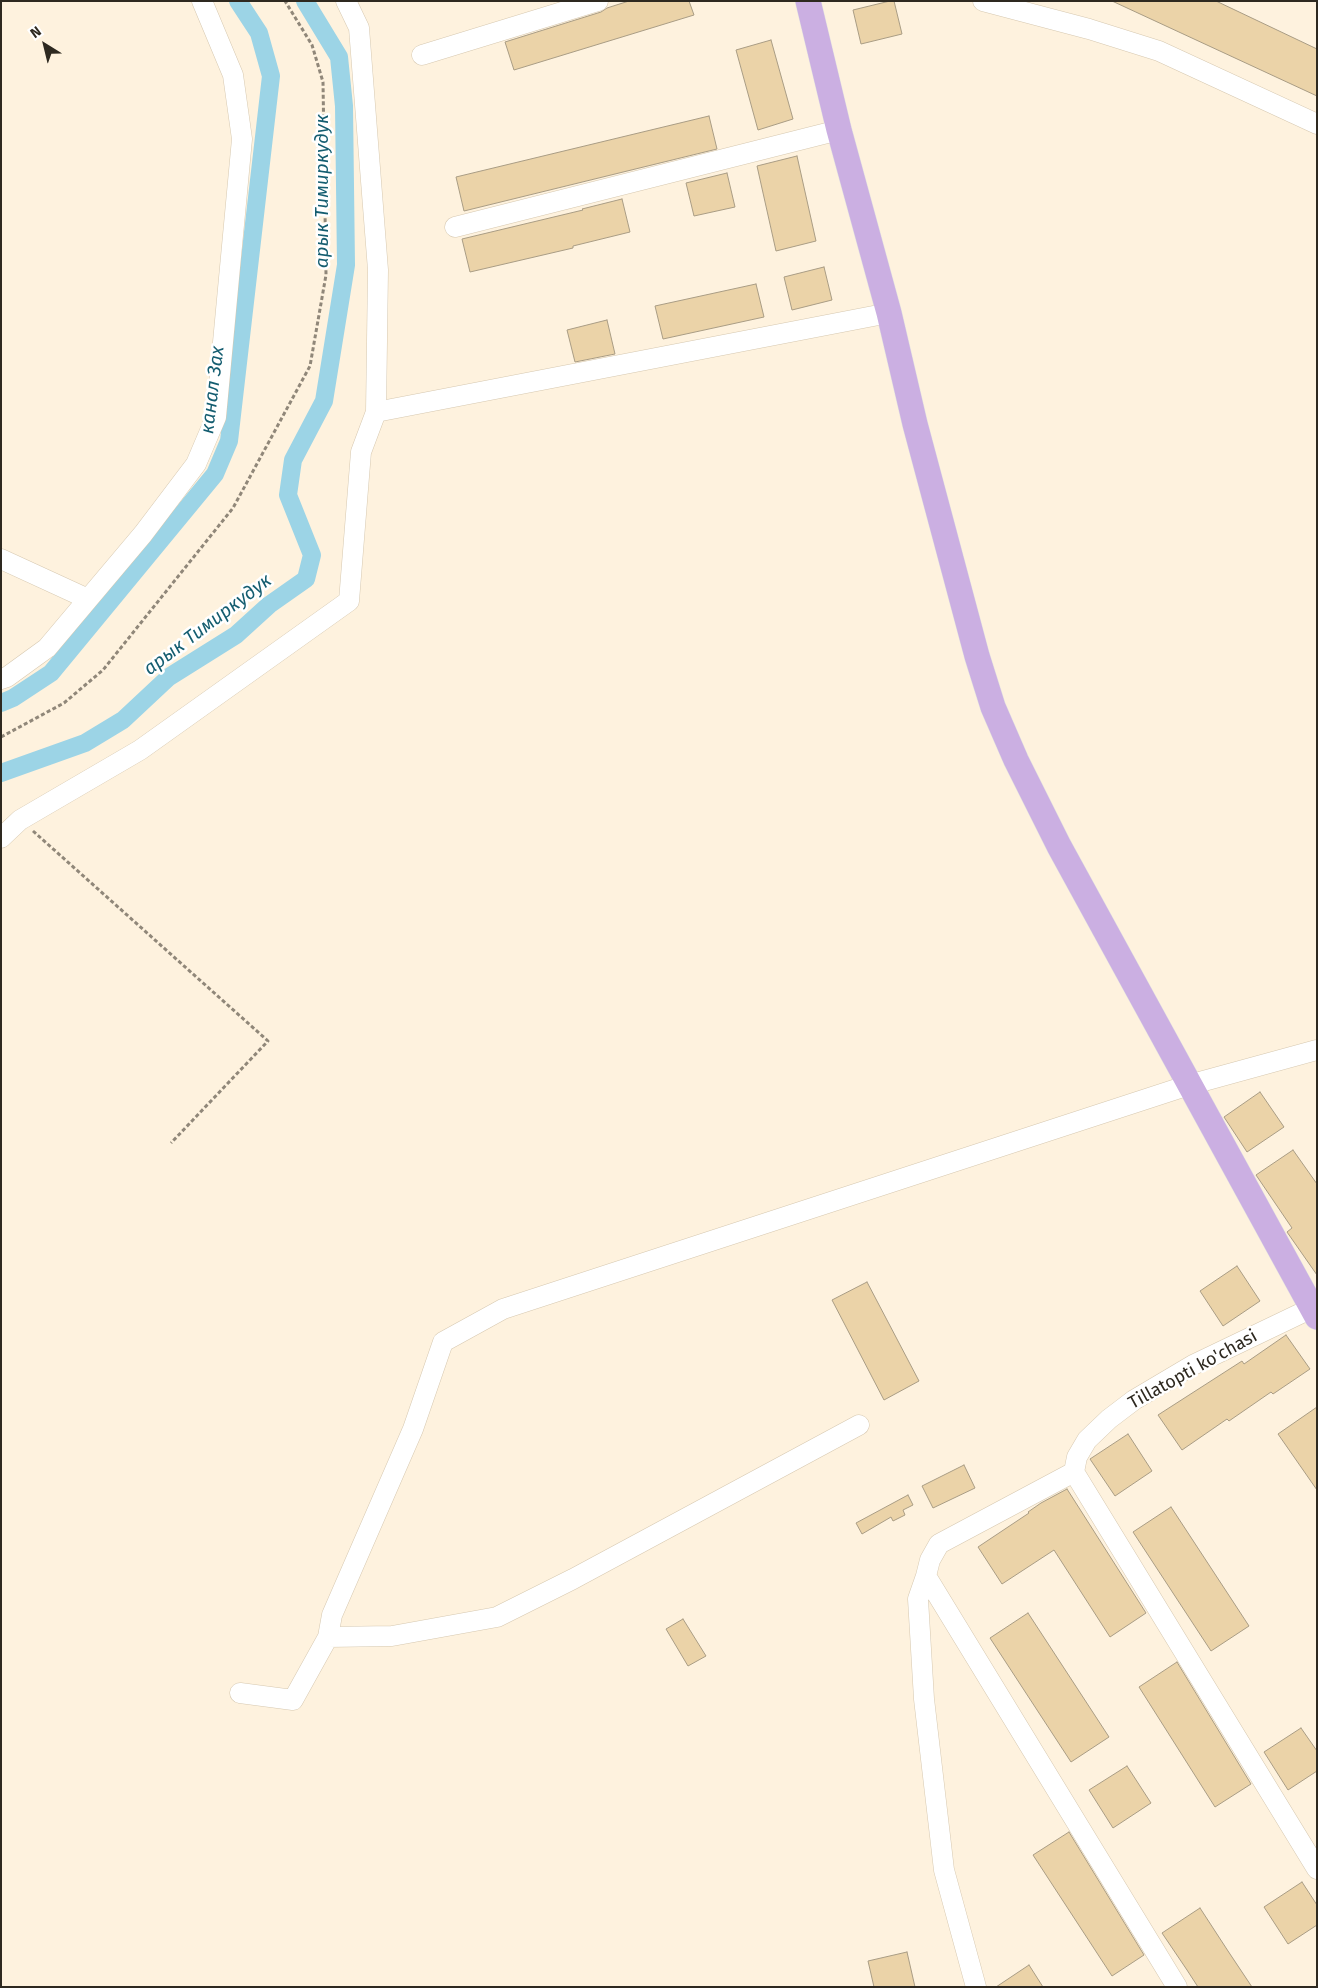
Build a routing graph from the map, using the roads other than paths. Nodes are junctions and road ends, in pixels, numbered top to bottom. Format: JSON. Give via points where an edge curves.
{"nodes":[{"id":1,"x":202,"y":1,"type":"edge"},
{"id":2,"x":346,"y":1,"type":"edge"},
{"id":3,"x":598,"y":1,"type":"edge"},
{"id":4,"x":808,"y":1,"type":"edge"},
{"id":5,"x":983,"y":1,"type":"edge"},
{"id":6,"x":422,"y":55,"type":"dead end"},
{"id":7,"x":1317,"y":124,"type":"edge"},
{"id":8,"x":840,"y":130,"type":"junction"},
{"id":9,"x":455,"y":227,"type":"dead end"},
{"id":10,"x":889,"y":313,"type":"junction"},
{"id":11,"x":376,"y":412,"type":"junction"},
{"id":12,"x":1,"y":559,"type":"edge"},
{"id":13,"x":88,"y":599,"type":"junction"},
{"id":14,"x":1,"y":679,"type":"edge"},
{"id":15,"x":1,"y":838,"type":"edge"},
{"id":16,"x":1317,"y":1050,"type":"edge"},
{"id":17,"x":1188,"y":1085,"type":"junction"},
{"id":18,"x":1314,"y":1312,"type":"edge"},
{"id":19,"x":860,"y":1425,"type":"dead end"},
{"id":20,"x":1074,"y":1472,"type":"junction"},
{"id":21,"x":926,"y":1576,"type":"junction"},
{"id":22,"x":328,"y":1637,"type":"junction"},
{"id":23,"x":240,"y":1693,"type":"dead end"},
{"id":24,"x":1317,"y":1869,"type":"edge"},
{"id":25,"x":976,"y":1987,"type":"edge"},
{"id":26,"x":1177,"y":1987,"type":"edge"}],
"edges":[{"from":1,"to":13,"type":"street","via":[[233,75],[242,139],[216,417],[196,464]]},
{"from":2,"to":11,"type":"street","via":[[359,28],[378,270]]},
{"from":3,"to":6,"type":"street"},
{"from":4,"to":8,"type":"main road"},
{"from":5,"to":7,"type":"street","via":[[1159,51]]},
{"from":8,"to":9,"type":"street"},
{"from":8,"to":10,"type":"main road"},
{"from":10,"to":11,"type":"street"},
{"from":10,"to":17,"type":"main road","via":[[915,424],[993,707],[1036,802]]},
{"from":11,"to":15,"type":"street","via":[[361,452],[349,601],[140,750],[20,820]]},
{"from":12,"to":13,"type":"street"},
{"from":13,"to":14,"type":"street","via":[[47,648]]},
{"from":16,"to":17,"type":"street"},
{"from":17,"to":18,"type":"main road"},
{"from":17,"to":22,"type":"street","via":[[503,1309],[443,1342],[413,1429],[332,1615]]},
{"from":18,"to":20,"type":"street","name":"Tillatopti ko'chasi","via":[[1193,1365],[1134,1400],[1087,1440]]},
{"from":19,"to":22,"type":"street","via":[[497,1617],[392,1636]]},
{"from":20,"to":21,"type":"street","via":[[939,1544]]},
{"from":20,"to":24,"type":"street"},
{"from":21,"to":25,"type":"street","via":[[918,1599],[924,1699],[944,1870]]},
{"from":21,"to":26,"type":"street"},
{"from":22,"to":23,"type":"street","via":[[293,1700]]}]}
